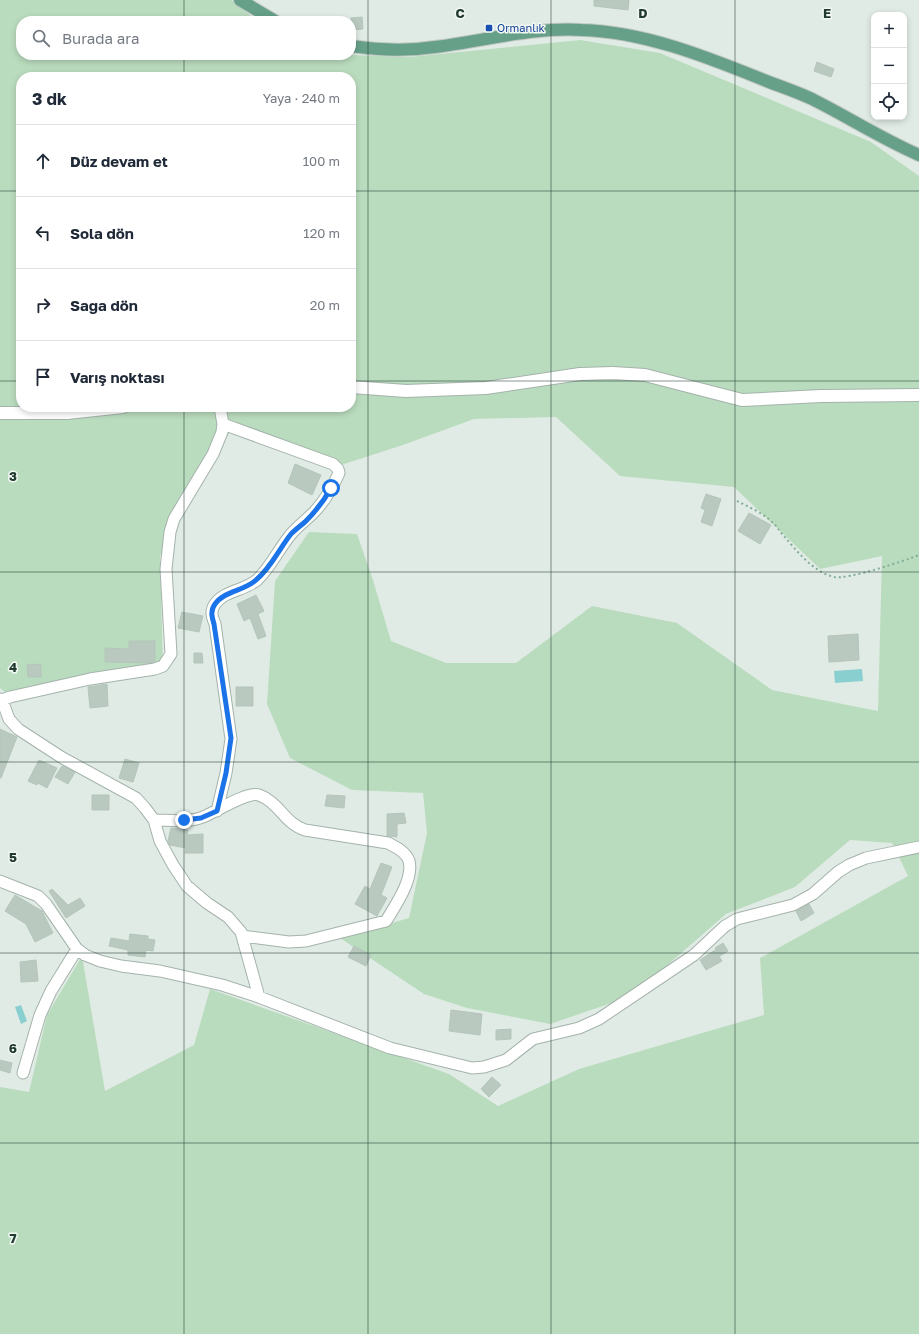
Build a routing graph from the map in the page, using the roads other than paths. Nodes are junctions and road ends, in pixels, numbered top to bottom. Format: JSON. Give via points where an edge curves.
{"nodes":[{"id":1,"x":240,"y":0,"type":"edge"},
{"id":2,"x":267,"y":16,"type":"edge"},
{"id":3,"x":356,"y":46,"type":"edge"},
{"id":4,"x":915,"y":154,"type":"edge"},
{"id":5,"x":356,"y":387,"type":"edge"},
{"id":6,"x":919,"y":395,"type":"edge"},
{"id":7,"x":76,"y":412,"type":"edge"},
{"id":8,"x":221,"y":412,"type":"edge"},
{"id":9,"x":0,"y":413,"type":"edge"},
{"id":10,"x":223,"y":424,"type":"junction"},
{"id":11,"x":1,"y":699,"type":"edge"},
{"id":12,"x":217,"y":811,"type":"junction"},
{"id":13,"x":154,"y":820,"type":"junction"},
{"id":14,"x":919,"y":847,"type":"edge"},
{"id":15,"x":0,"y":882,"type":"edge"},
{"id":16,"x":242,"y":936,"type":"junction"},
{"id":17,"x":77,"y":949,"type":"junction"},
{"id":18,"x":258,"y":997,"type":"junction"},
{"id":19,"x":23,"y":1072,"type":"dead end"}],
"edges":[{"from":1,"to":2,"type":"main road"},
{"from":3,"to":4,"type":"main road","via":[[396,50],[434,48],[548,30],[582,30],[629,35],[722,63],[810,98]]},
{"from":5,"to":6,"type":"street","via":[[406,391],[486,388],[580,374],[613,373],[645,375],[742,400]]},
{"from":7,"to":9,"type":"street"},
{"from":8,"to":10,"type":"street"},
{"from":10,"to":11,"type":"street","via":[[213,454],[174,519],[170,532],[166,569],[170,654],[164,666]]},
{"from":10,"to":12,"type":"street","via":[[333,464],[339,473],[326,498],[292,533],[257,580],[246,588],[223,596],[214,605],[211,614],[231,738]]},
{"from":11,"to":13,"type":"street","via":[[9,719],[18,729],[61,757],[136,798]]},
{"from":12,"to":13,"type":"street","via":[[201,818]]},
{"from":12,"to":16,"type":"street","via":[[242,797],[258,794],[269,800],[298,828],[388,843],[400,849],[408,860],[409,871],[405,887],[386,921],[306,941],[289,942]]},
{"from":13,"to":16,"type":"street","via":[[160,841],[187,886],[207,904],[228,917]]},
{"from":14,"to":18,"type":"street","via":[[866,858],[844,868],[813,894],[793,905],[737,919],[725,926],[694,955],[599,1020],[579,1028],[533,1039],[506,1060],[484,1068],[455,1065],[390,1048]]},
{"from":15,"to":17,"type":"street","via":[[38,896]]},
{"from":16,"to":18,"type":"street"},
{"from":17,"to":18,"type":"street","via":[[100,961],[222,985]]},
{"from":17,"to":19,"type":"street","via":[[40,1014]]}]}
